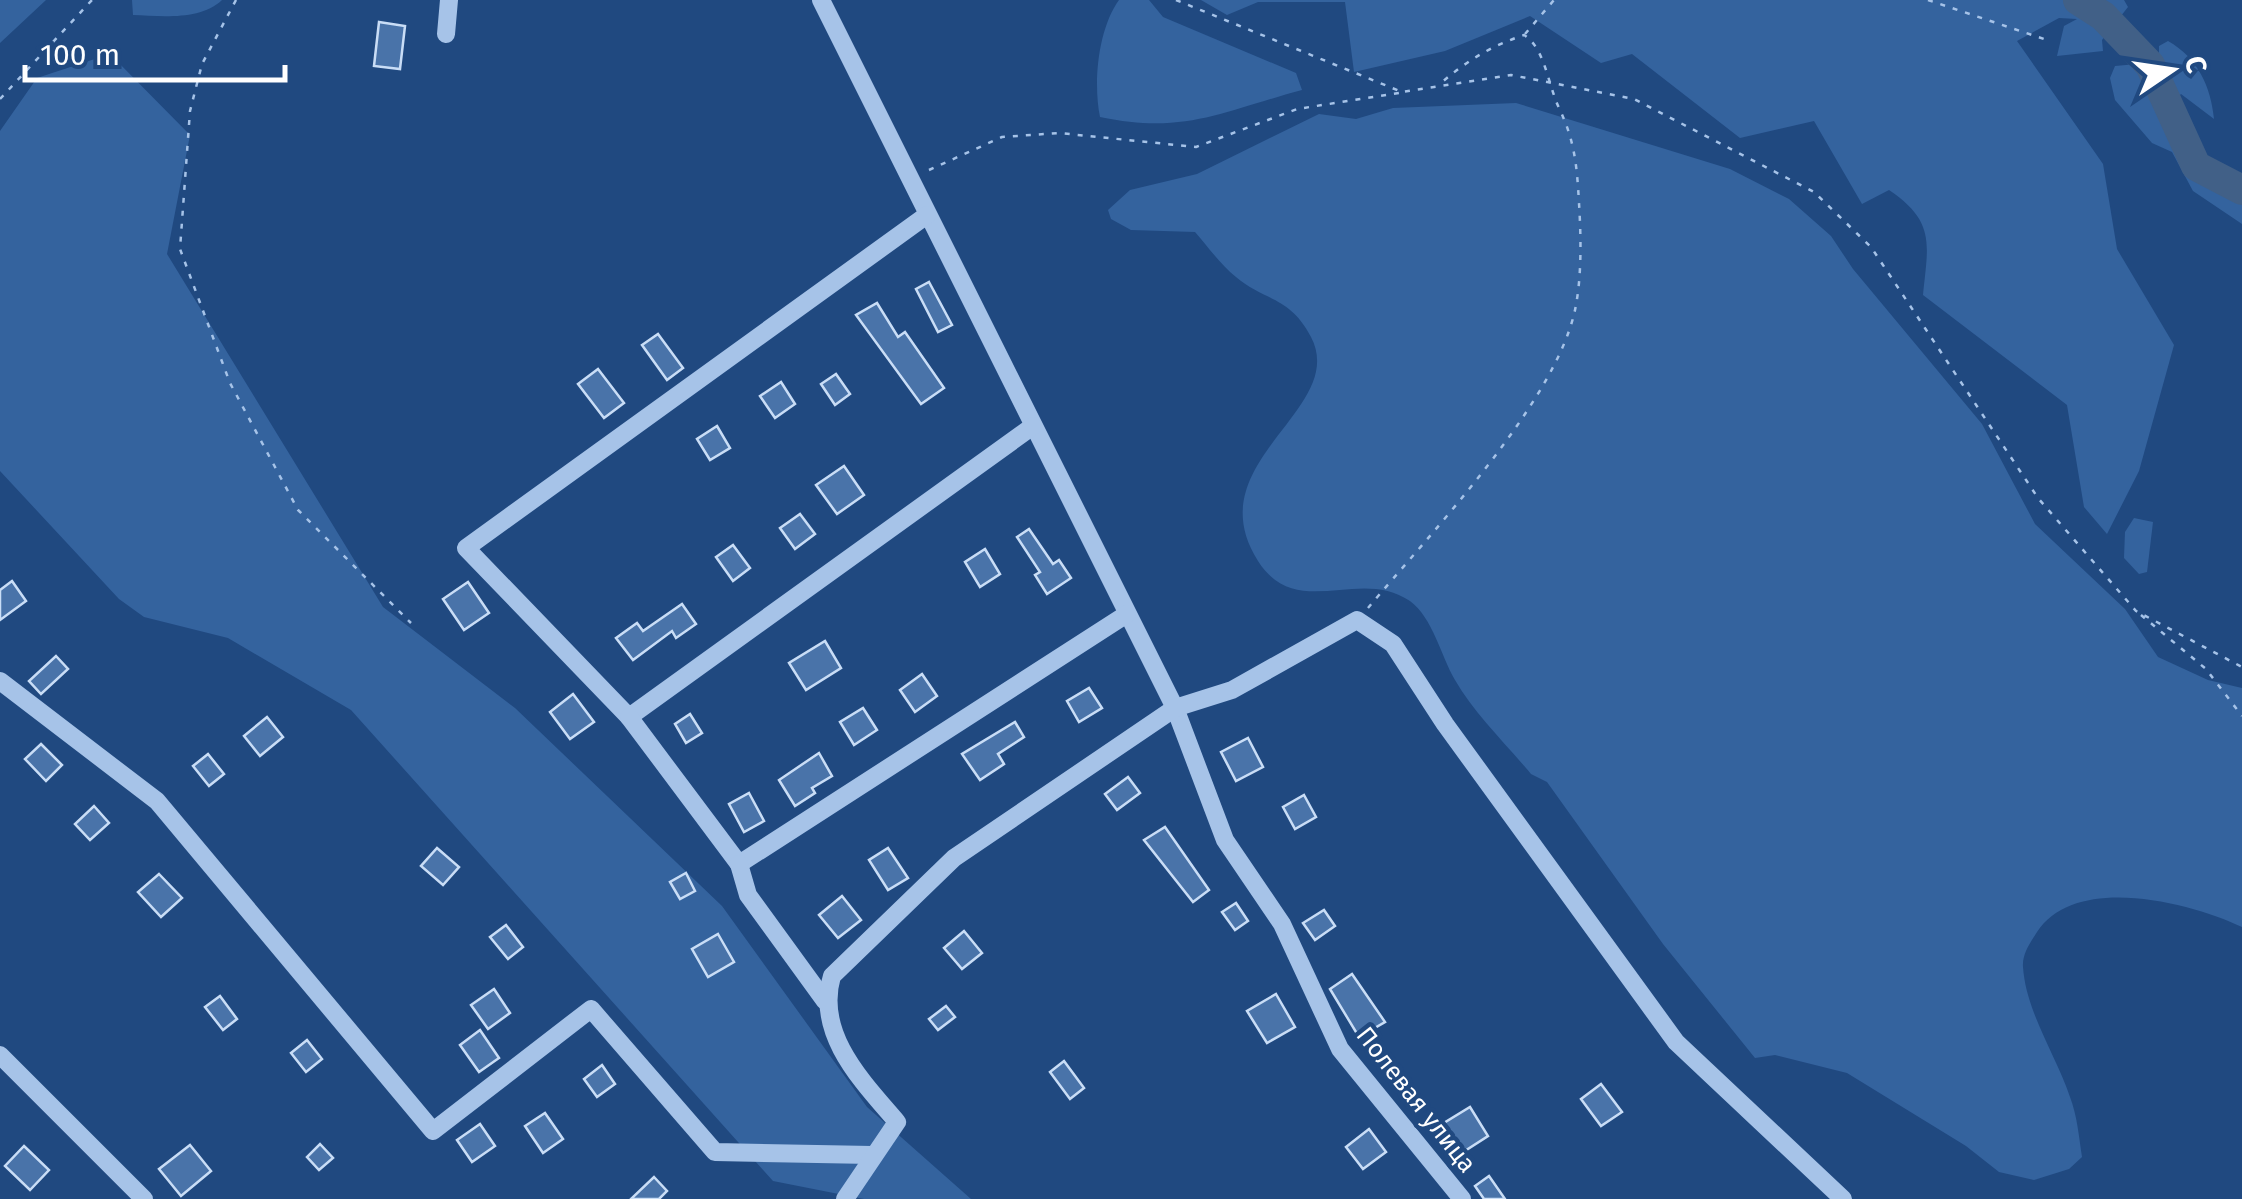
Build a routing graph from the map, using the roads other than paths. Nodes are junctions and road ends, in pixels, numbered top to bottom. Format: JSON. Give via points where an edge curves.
{"nodes":[{"id":1,"x":449,"y":0,"type":"edge"},
{"id":2,"x":821,"y":0,"type":"edge"},
{"id":3,"x":446,"y":34,"type":"dead end"},
{"id":4,"x":927,"y":215,"type":"junction"},
{"id":5,"x":1033,"y":426,"type":"junction"},
{"id":6,"x":1128,"y":614,"type":"junction"},
{"id":7,"x":0,"y":682,"type":"edge"},
{"id":8,"x":1175,"y":708,"type":"junction"},
{"id":9,"x":629,"y":717,"type":"junction"},
{"id":10,"x":739,"y":864,"type":"junction"},
{"id":11,"x":825,"y":1001,"type":"junction"},
{"id":12,"x":0,"y":1055,"type":"edge"},
{"id":13,"x":872,"y":1155,"type":"junction"},
{"id":14,"x":144,"y":1199,"type":"edge"},
{"id":15,"x":845,"y":1199,"type":"edge"},
{"id":16,"x":1462,"y":1199,"type":"edge"},
{"id":17,"x":1843,"y":1199,"type":"edge"}],
"edges":[{"from":1,"to":3,"type":"street"},
{"from":2,"to":4,"type":"street","name":"Полевая улица"},
{"from":4,"to":5,"type":"street","name":"Полевая улица"},
{"from":4,"to":9,"type":"street","via":[[466,548]]},
{"from":5,"to":6,"type":"street","name":"Полевая улица"},
{"from":5,"to":9,"type":"street"},
{"from":6,"to":8,"type":"street","name":"Полевая улица"},
{"from":6,"to":10,"type":"street"},
{"from":7,"to":13,"type":"street","via":[[157,801],[433,1132],[591,1010],[715,1152]]},
{"from":8,"to":11,"type":"street","via":[[954,858],[832,976]]},
{"from":8,"to":16,"type":"street","name":"Полевая улица","via":[[1225,840],[1282,924],[1340,1049]]},
{"from":8,"to":17,"type":"street","via":[[1232,690],[1357,620],[1393,644],[1676,1042]]},
{"from":9,"to":10,"type":"street"},
{"from":10,"to":11,"type":"street","via":[[748,894]]},
{"from":11,"to":13,"type":"street","via":[[846,1062],[896,1122]]},
{"from":12,"to":14,"type":"street"},
{"from":13,"to":15,"type":"street"}]}
